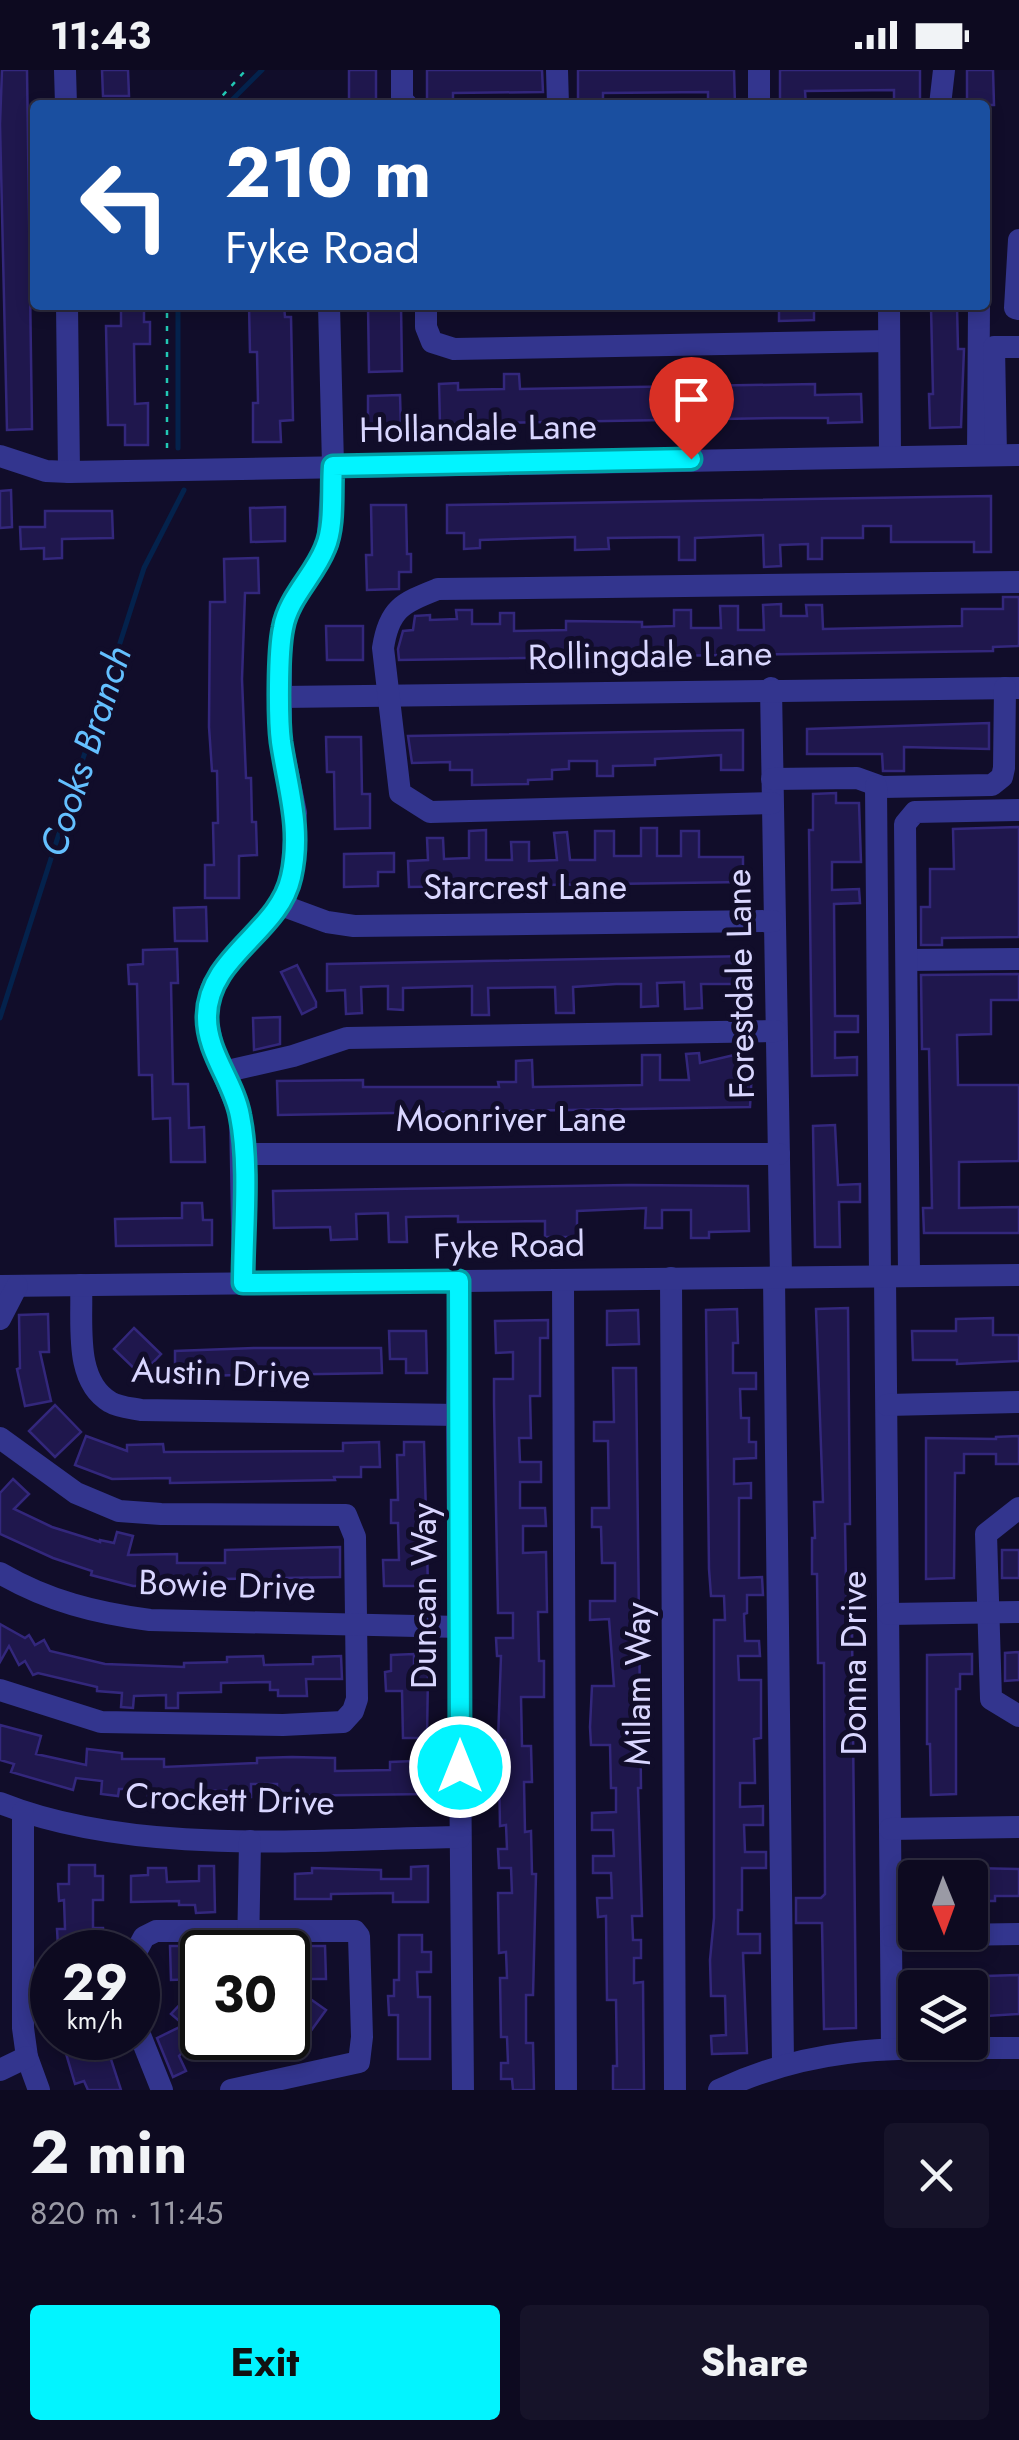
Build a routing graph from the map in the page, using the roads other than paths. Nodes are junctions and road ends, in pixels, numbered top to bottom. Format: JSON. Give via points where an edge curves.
{"nodes":[{"id":1,"x":66,"y":70,"type":"edge"},
{"id":2,"x":402,"y":70,"type":"edge"},
{"id":3,"x":557,"y":70,"type":"edge"},
{"id":4,"x":759,"y":70,"type":"edge"},
{"id":5,"x":944,"y":70,"type":"edge"},
{"id":6,"x":66,"y":100,"type":"edge"},
{"id":7,"x":402,"y":100,"type":"edge"},
{"id":8,"x":558,"y":100,"type":"edge"},
{"id":9,"x":759,"y":100,"type":"edge"},
{"id":10,"x":941,"y":100,"type":"edge"},
{"id":11,"x":1019,"y":240,"type":"edge"},
{"id":12,"x":1019,"y":308,"type":"edge"},
{"id":13,"x":67,"y":310,"type":"edge"},
{"id":14,"x":329,"y":310,"type":"edge"},
{"id":15,"x":426,"y":310,"type":"edge"},
{"id":16,"x":889,"y":310,"type":"edge"},
{"id":17,"x":980,"y":310,"type":"edge"},
{"id":18,"x":889,"y":341,"type":"junction"},
{"id":19,"x":1019,"y":347,"type":"edge"},
{"id":20,"x":998,"y":455,"type":"edge"},
{"id":21,"x":0,"y":456,"type":"edge"},
{"id":22,"x":890,"y":456,"type":"junction"},
{"id":23,"x":333,"y":466,"type":"junction"},
{"id":24,"x":68,"y":472,"type":"junction"},
{"id":25,"x":1019,"y":582,"type":"edge"},
{"id":26,"x":771,"y":688,"type":"junction"},
{"id":27,"x":1012,"y":688,"type":"edge"},
{"id":28,"x":390,"y":694,"type":"junction"},
{"id":29,"x":281,"y":697,"type":"junction"},
{"id":30,"x":772,"y":779,"type":"junction"},
{"id":31,"x":876,"y":786,"type":"junction"},
{"id":32,"x":772,"y":803,"type":"junction"},
{"id":33,"x":1019,"y":810,"type":"edge"},
{"id":34,"x":281,"y":904,"type":"junction"},
{"id":35,"x":774,"y":921,"type":"junction"},
{"id":36,"x":1019,"y":959,"type":"edge"},
{"id":37,"x":906,"y":960,"type":"junction"},
{"id":38,"x":776,"y":1031,"type":"junction"},
{"id":39,"x":222,"y":1072,"type":"junction"},
{"id":40,"x":243,"y":1154,"type":"junction"},
{"id":41,"x":779,"y":1154,"type":"junction"},
{"id":42,"x":1019,"y":1274,"type":"edge"},
{"id":43,"x":883,"y":1276,"type":"junction"},
{"id":44,"x":909,"y":1276,"type":"junction"},
{"id":45,"x":778,"y":1277,"type":"junction"},
{"id":46,"x":671,"y":1278,"type":"junction"},
{"id":47,"x":562,"y":1280,"type":"junction"},
{"id":48,"x":459,"y":1281,"type":"junction"},
{"id":49,"x":243,"y":1283,"type":"junction"},
{"id":50,"x":82,"y":1285,"type":"junction"},
{"id":51,"x":9,"y":1286,"type":"edge"},
{"id":52,"x":0,"y":1319,"type":"edge"},
{"id":53,"x":1019,"y":1402,"type":"edge"},
{"id":54,"x":888,"y":1406,"type":"junction"},
{"id":55,"x":457,"y":1415,"type":"junction"},
{"id":56,"x":0,"y":1438,"type":"edge"},
{"id":57,"x":1019,"y":1508,"type":"edge"},
{"id":58,"x":0,"y":1573,"type":"edge"},
{"id":59,"x":989,"y":1612,"type":"junction"},
{"id":60,"x":1019,"y":1612,"type":"edge"},
{"id":61,"x":889,"y":1614,"type":"junction"},
{"id":62,"x":356,"y":1625,"type":"junction"},
{"id":63,"x":460,"y":1628,"type":"junction"},
{"id":64,"x":0,"y":1690,"type":"edge"},
{"id":65,"x":1019,"y":1716,"type":"edge"},
{"id":66,"x":0,"y":1803,"type":"edge"},
{"id":67,"x":23,"y":1812,"type":"junction"},
{"id":68,"x":1019,"y":1826,"type":"edge"},
{"id":69,"x":890,"y":1829,"type":"junction"},
{"id":70,"x":460,"y":1837,"type":"junction"},
{"id":71,"x":250,"y":1840,"type":"junction"},
{"id":72,"x":248,"y":1930,"type":"edge"},
{"id":73,"x":1019,"y":1934,"type":"edge"},
{"id":74,"x":310,"y":1936,"type":"edge"},
{"id":75,"x":891,"y":1936,"type":"junction"},
{"id":76,"x":1019,"y":2048,"type":"edge"},
{"id":77,"x":892,"y":2049,"type":"junction"},
{"id":78,"x":27,"y":2057,"type":"junction"},
{"id":79,"x":150,"y":2060,"type":"edge"},
{"id":80,"x":783,"y":2064,"type":"junction"},
{"id":81,"x":0,"y":2070,"type":"edge"},
{"id":82,"x":39,"y":2090,"type":"edge"},
{"id":83,"x":162,"y":2090,"type":"edge"},
{"id":84,"x":231,"y":2090,"type":"edge"},
{"id":85,"x":462,"y":2090,"type":"edge"},
{"id":86,"x":566,"y":2090,"type":"edge"},
{"id":87,"x":675,"y":2090,"type":"edge"},
{"id":88,"x":720,"y":2090,"type":"edge"}],
"edges":[{"from":1,"to":6,"type":"street"},
{"from":2,"to":7,"type":"street"},
{"from":3,"to":8,"type":"street"},
{"from":4,"to":9,"type":"street"},
{"from":5,"to":10,"type":"street"},
{"from":11,"to":12,"type":"street"},
{"from":13,"to":24,"type":"street"},
{"from":14,"to":23,"type":"street"},
{"from":15,"to":18,"type":"street","via":[[432,342],[454,349]]},
{"from":16,"to":18,"type":"street"},
{"from":17,"to":20,"type":"street"},
{"from":18,"to":22,"type":"street"},
{"from":19,"to":20,"type":"street","via":[[994,347]]},
{"from":20,"to":22,"type":"street","name":"Hollandale Lane"},
{"from":21,"to":24,"type":"street","name":"Hollandale Lane"},
{"from":22,"to":23,"type":"street","name":"Hollandale Lane"},
{"from":23,"to":24,"type":"street","name":"Hollandale Lane"},
{"from":23,"to":29,"type":"street","via":[[327,546],[283,627]]},
{"from":25,"to":28,"type":"street","via":[[438,589],[402,603],[386,627]]},
{"from":26,"to":27,"type":"street","name":"Rollingdale Lane"},
{"from":26,"to":28,"type":"street","name":"Rollingdale Lane"},
{"from":26,"to":30,"type":"street","name":"Forestdale Lane"},
{"from":27,"to":31,"type":"street","via":[[1002,778],[973,787]]},
{"from":28,"to":29,"type":"street","name":"Rollingdale Lane"},
{"from":28,"to":32,"type":"street","via":[[400,793],[430,812]]},
{"from":29,"to":34,"type":"street","via":[[281,739],[296,814],[296,854]]},
{"from":30,"to":31,"type":"street","via":[[857,778]]},
{"from":30,"to":32,"type":"street","name":"Forestdale Lane"},
{"from":31,"to":43,"type":"street","name":"Donna Drive"},
{"from":32,"to":35,"type":"street","name":"Forestdale Lane"},
{"from":33,"to":37,"type":"street","via":[[915,812],[906,824]]},
{"from":34,"to":35,"type":"street","name":"Starcrest Lane","via":[[354,926]]},
{"from":34,"to":39,"type":"street","via":[[211,988],[206,1018]]},
{"from":35,"to":38,"type":"street","name":"Forestdale Lane"},
{"from":36,"to":37,"type":"street"},
{"from":37,"to":44,"type":"street"},
{"from":38,"to":39,"type":"street","via":[[346,1038]]},
{"from":38,"to":41,"type":"street","name":"Forestdale Lane"},
{"from":39,"to":40,"type":"street","via":[[240,1114]]},
{"from":40,"to":41,"type":"street","name":"Moonriver Lane"},
{"from":40,"to":49,"type":"street"},
{"from":41,"to":45,"type":"street","name":"Forestdale Lane"},
{"from":42,"to":44,"type":"street","name":"Fyke Road"},
{"from":43,"to":44,"type":"street","name":"Fyke Road"},
{"from":43,"to":45,"type":"street","name":"Fyke Road"},
{"from":43,"to":54,"type":"street","name":"Donna Drive"},
{"from":45,"to":46,"type":"street","name":"Fyke Road"},
{"from":45,"to":80,"type":"street","name":"Forestdale Lane"},
{"from":46,"to":47,"type":"street","name":"Fyke Road"},
{"from":46,"to":87,"type":"street","name":"Milam Way"},
{"from":47,"to":48,"type":"street","name":"Fyke Road"},
{"from":47,"to":86,"type":"street"},
{"from":48,"to":49,"type":"street","name":"Fyke Road"},
{"from":48,"to":55,"type":"street","name":"Duncan Way"},
{"from":49,"to":50,"type":"street","name":"Fyke Road"},
{"from":50,"to":51,"type":"street","name":"Fyke Road"},
{"from":50,"to":55,"type":"street","name":"Austin Drive","via":[[85,1370],[111,1403],[140,1410]]},
{"from":51,"to":52,"type":"street"},
{"from":53,"to":54,"type":"street"},
{"from":54,"to":61,"type":"street","name":"Donna Drive"},
{"from":55,"to":63,"type":"street","name":"Duncan Way"},
{"from":56,"to":62,"type":"street","via":[[76,1492],[119,1510],[346,1515],[355,1536]]},
{"from":57,"to":59,"type":"street","via":[[986,1534]]},
{"from":58,"to":62,"type":"street","name":"Bowie Drive","via":[[60,1603],[101,1614]]},
{"from":59,"to":60,"type":"street"},
{"from":59,"to":61,"type":"street"},
{"from":59,"to":65,"type":"street","via":[[991,1699]]},
{"from":61,"to":69,"type":"street","name":"Donna Drive"},
{"from":62,"to":63,"type":"street","name":"Bowie Drive"},
{"from":62,"to":64,"type":"street","via":[[357,1698],[343,1722],[101,1722]]},
{"from":63,"to":70,"type":"street","name":"Duncan Way"},
{"from":66,"to":67,"type":"street","name":"Crockett Drive"},
{"from":67,"to":71,"type":"street","name":"Crockett Drive","via":[[167,1837]]},
{"from":67,"to":78,"type":"street"},
{"from":68,"to":69,"type":"street"},
{"from":69,"to":75,"type":"street","name":"Donna Drive"},
{"from":70,"to":71,"type":"street","name":"Crockett Drive"},
{"from":70,"to":85,"type":"street","name":"Duncan Way"},
{"from":71,"to":72,"type":"street"},
{"from":73,"to":75,"type":"street"},
{"from":74,"to":84,"type":"street","via":[[358,1936],[358,2062]]},
{"from":75,"to":77,"type":"street","name":"Donna Drive"},
{"from":76,"to":77,"type":"street"},
{"from":77,"to":80,"type":"street"},
{"from":78,"to":81,"type":"street"},
{"from":78,"to":82,"type":"street"},
{"from":79,"to":83,"type":"street"},
{"from":80,"to":88,"type":"street"}]}
